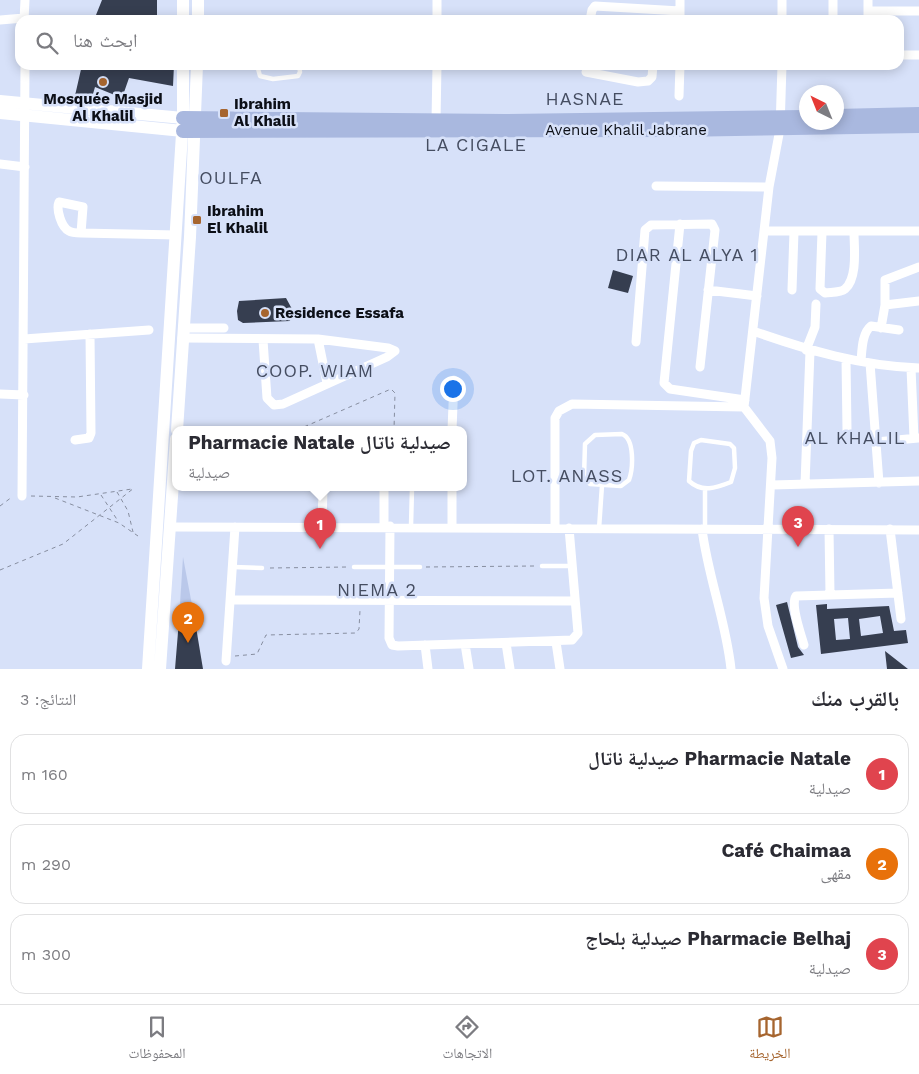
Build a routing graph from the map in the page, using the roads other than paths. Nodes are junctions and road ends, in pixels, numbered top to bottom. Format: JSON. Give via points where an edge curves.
{"nodes":[{"id":1,"x":25,"y":0,"type":"edge"},
{"id":2,"x":183,"y":0,"type":"edge"},
{"id":3,"x":198,"y":0,"type":"edge"},
{"id":4,"x":437,"y":0,"type":"edge"},
{"id":5,"x":680,"y":0,"type":"edge"},
{"id":6,"x":782,"y":0,"type":"edge"},
{"id":7,"x":833,"y":0,"type":"edge"},
{"id":8,"x":868,"y":0,"type":"edge"},
{"id":9,"x":919,"y":11,"type":"edge"},
{"id":10,"x":24,"y":15,"type":"edge"},
{"id":11,"x":183,"y":15,"type":"edge"},
{"id":12,"x":198,"y":15,"type":"edge"},
{"id":13,"x":437,"y":15,"type":"edge"},
{"id":14,"x":591,"y":15,"type":"edge"},
{"id":15,"x":672,"y":15,"type":"edge"},
{"id":16,"x":680,"y":15,"type":"edge"},
{"id":17,"x":782,"y":15,"type":"edge"},
{"id":18,"x":833,"y":15,"type":"edge"},
{"id":19,"x":868,"y":15,"type":"edge"},
{"id":20,"x":15,"y":19,"type":"edge"},
{"id":21,"x":0,"y":20,"type":"edge"},
{"id":22,"x":904,"y":55,"type":"edge"},
{"id":23,"x":919,"y":55,"type":"edge"},
{"id":24,"x":25,"y":70,"type":"edge"},
{"id":25,"x":184,"y":70,"type":"edge"},
{"id":26,"x":196,"y":70,"type":"edge"},
{"id":27,"x":258,"y":70,"type":"edge"},
{"id":28,"x":300,"y":70,"type":"edge"},
{"id":29,"x":437,"y":70,"type":"edge"},
{"id":30,"x":653,"y":70,"type":"edge"},
{"id":31,"x":680,"y":70,"type":"edge"},
{"id":32,"x":782,"y":70,"type":"edge"},
{"id":33,"x":586,"y":72,"type":"dead end"},
{"id":34,"x":679,"y":96,"type":"dead end"},
{"id":35,"x":0,"y":101,"type":"edge"},
{"id":36,"x":25,"y":110,"type":"junction"},
{"id":37,"x":0,"y":113,"type":"edge"},
{"id":38,"x":919,"y":114,"type":"edge"},
{"id":39,"x":844,"y":116,"type":"edge"},
{"id":40,"x":799,"y":119,"type":"edge"},
{"id":41,"x":436,"y":121,"type":"junction"},
{"id":42,"x":781,"y":123,"type":"junction"},
{"id":43,"x":189,"y":125,"type":"junction"},
{"id":44,"x":919,"y":126,"type":"edge"},
{"id":45,"x":0,"y":164,"type":"edge"},
{"id":46,"x":25,"y":167,"type":"junction"},
{"id":47,"x":656,"y":186,"type":"dead end"},
{"id":48,"x":769,"y":186,"type":"junction"},
{"id":49,"x":680,"y":224,"type":"junction"},
{"id":50,"x":765,"y":231,"type":"junction"},
{"id":51,"x":919,"y":231,"type":"edge"},
{"id":52,"x":794,"y":232,"type":"junction"},
{"id":53,"x":822,"y":232,"type":"junction"},
{"id":54,"x":854,"y":232,"type":"junction"},
{"id":55,"x":81,"y":234,"type":"dead end"},
{"id":56,"x":176,"y":235,"type":"junction"},
{"id":57,"x":919,"y":267,"type":"edge"},
{"id":58,"x":708,"y":290,"type":"junction"},
{"id":59,"x":792,"y":290,"type":"dead end"},
{"id":60,"x":757,"y":296,"type":"junction"},
{"id":61,"x":919,"y":301,"type":"edge"},
{"id":62,"x":816,"y":304,"type":"dead end"},
{"id":63,"x":885,"y":306,"type":"junction"},
{"id":64,"x":224,"y":328,"type":"dead end"},
{"id":65,"x":881,"y":328,"type":"junction"},
{"id":66,"x":149,"y":330,"type":"dead end"},
{"id":67,"x":899,"y":330,"type":"dead end"},
{"id":68,"x":753,"y":332,"type":"junction"},
{"id":69,"x":183,"y":333,"type":"junction"},
{"id":70,"x":90,"y":334,"type":"junction"},
{"id":71,"x":24,"y":339,"type":"junction"},
{"id":72,"x":318,"y":339,"type":"junction"},
{"id":73,"x":263,"y":340,"type":"junction"},
{"id":74,"x":636,"y":342,"type":"dead end"},
{"id":75,"x":808,"y":350,"type":"junction"},
{"id":76,"x":846,"y":359,"type":"junction"},
{"id":77,"x":865,"y":362,"type":"junction"},
{"id":78,"x":700,"y":367,"type":"dead end"},
{"id":79,"x":915,"y":368,"type":"edge"},
{"id":80,"x":454,"y":380,"type":"dead end"},
{"id":81,"x":326,"y":383,"type":"junction"},
{"id":82,"x":0,"y":394,"type":"edge"},
{"id":83,"x":24,"y":395,"type":"junction"},
{"id":84,"x":744,"y":403,"type":"junction"},
{"id":85,"x":177,"y":426,"type":"edge"},
{"id":86,"x":452,"y":426,"type":"edge"},
{"id":87,"x":847,"y":430,"type":"dead end"},
{"id":88,"x":916,"y":438,"type":"edge"},
{"id":89,"x":75,"y":440,"type":"dead end"},
{"id":90,"x":876,"y":442,"type":"junction"},
{"id":91,"x":919,"y":481,"type":"edge"},
{"id":92,"x":879,"y":483,"type":"junction"},
{"id":93,"x":772,"y":484,"type":"junction"},
{"id":94,"x":805,"y":484,"type":"junction"},
{"id":95,"x":602,"y":486,"type":"junction"},
{"id":96,"x":705,"y":489,"type":"junction"},
{"id":97,"x":174,"y":491,"type":"edge"},
{"id":98,"x":323,"y":491,"type":"edge"},
{"id":99,"x":384,"y":491,"type":"edge"},
{"id":100,"x":412,"y":491,"type":"edge"},
{"id":101,"x":452,"y":491,"type":"edge"},
{"id":102,"x":22,"y":496,"type":"road end"},
{"id":103,"x":387,"y":526,"type":"junction"},
{"id":104,"x":411,"y":526,"type":"junction"},
{"id":105,"x":172,"y":527,"type":"junction"},
{"id":106,"x":235,"y":527,"type":"junction"},
{"id":107,"x":322,"y":527,"type":"junction"},
{"id":108,"x":452,"y":527,"type":"junction"},
{"id":109,"x":555,"y":528,"type":"junction"},
{"id":110,"x":569,"y":528,"type":"junction"},
{"id":111,"x":768,"y":528,"type":"junction"},
{"id":112,"x":599,"y":529,"type":"junction"},
{"id":113,"x":703,"y":529,"type":"junction"},
{"id":114,"x":829,"y":529,"type":"junction"},
{"id":115,"x":890,"y":529,"type":"junction"},
{"id":116,"x":919,"y":530,"type":"edge"},
{"id":117,"x":542,"y":566,"type":"road end"},
{"id":118,"x":572,"y":566,"type":"junction"},
{"id":119,"x":232,"y":567,"type":"junction"},
{"id":120,"x":354,"y":567,"type":"road end"},
{"id":121,"x":389,"y":567,"type":"junction"},
{"id":122,"x":420,"y":567,"type":"road end"},
{"id":123,"x":262,"y":568,"type":"road end"},
{"id":124,"x":898,"y":593,"type":"junction"},
{"id":125,"x":830,"y":594,"type":"junction"},
{"id":126,"x":230,"y":600,"type":"junction"},
{"id":127,"x":389,"y":601,"type":"junction"},
{"id":128,"x":575,"y":601,"type":"junction"},
{"id":129,"x":901,"y":619,"type":"dead end"},
{"id":130,"x":556,"y":642,"type":"junction"},
{"id":131,"x":506,"y":643,"type":"junction"},
{"id":132,"x":465,"y":644,"type":"junction"},
{"id":133,"x":425,"y":645,"type":"junction"},
{"id":134,"x":804,"y":645,"type":"dead end"},
{"id":135,"x":227,"y":658,"type":"road end"},
{"id":136,"x":148,"y":669,"type":"edge"},
{"id":137,"x":160,"y":669,"type":"edge"},
{"id":138,"x":428,"y":669,"type":"edge"},
{"id":139,"x":469,"y":669,"type":"edge"},
{"id":140,"x":510,"y":669,"type":"edge"},
{"id":141,"x":560,"y":669,"type":"edge"},
{"id":142,"x":731,"y":669,"type":"edge"},
{"id":143,"x":783,"y":669,"type":"edge"}],
"edges":[{"from":1,"to":10,"type":"street"},
{"from":2,"to":11,"type":"main road"},
{"from":3,"to":12,"type":"main road"},
{"from":4,"to":13,"type":"street"},
{"from":5,"to":16,"type":"street"},
{"from":6,"to":17,"type":"street"},
{"from":7,"to":18,"type":"street"},
{"from":8,"to":19,"type":"street"},
{"from":9,"to":19,"type":"street"},
{"from":14,"to":15,"type":"street","via":[[595,6]]},
{"from":20,"to":21,"type":"street"},
{"from":22,"to":23,"type":"street"},
{"from":24,"to":36,"type":"street"},
{"from":25,"to":43,"type":"main road"},
{"from":26,"to":43,"type":"main road"},
{"from":27,"to":28,"type":"lane","via":[[260,76],[273,79],[298,76]]},
{"from":29,"to":41,"type":"street"},
{"from":30,"to":33,"type":"street","via":[[648,81],[638,82]]},
{"from":31,"to":34,"type":"street"},
{"from":32,"to":42,"type":"street"},
{"from":35,"to":36,"type":"main road"},
{"from":36,"to":37,"type":"main road"},
{"from":36,"to":43,"type":"main road"},
{"from":36,"to":46,"type":"street"},
{"from":38,"to":39,"type":"main road"},
{"from":40,"to":42,"type":"main road","name":"Avenue Khalil Jabrane"},
{"from":41,"to":42,"type":"main road","name":"Avenue Khalil Jabrane"},
{"from":41,"to":43,"type":"main road","name":"Avenue Khalil Jabrane"},
{"from":42,"to":43,"type":"main road","name":"Avenue Khalil Jabrane"},
{"from":42,"to":44,"type":"main road","name":"Avenue Khalil Jabrane"},
{"from":42,"to":48,"type":"street"},
{"from":43,"to":56,"type":"main road"},
{"from":43,"to":69,"type":"main road","via":[[190,237]]},
{"from":45,"to":46,"type":"street"},
{"from":46,"to":71,"type":"street"},
{"from":47,"to":48,"type":"street"},
{"from":48,"to":50,"type":"street"},
{"from":49,"to":58,"type":"street","via":[[710,223],[715,227]]},
{"from":49,"to":74,"type":"street","via":[[651,225],[645,230]]},
{"from":49,"to":84,"type":"street","via":[[664,383],[670,388]]},
{"from":50,"to":52,"type":"street"},
{"from":50,"to":60,"type":"street"},
{"from":51,"to":54,"type":"street"},
{"from":52,"to":53,"type":"street"},
{"from":52,"to":59,"type":"street"},
{"from":53,"to":54,"type":"street"},
{"from":53,"to":54,"type":"street","via":[[820,289],[825,293],[841,291],[848,285],[854,263]]},
{"from":55,"to":56,"type":"street"},
{"from":56,"to":136,"type":"main road"},
{"from":57,"to":63,"type":"street","via":[[887,278]]},
{"from":58,"to":60,"type":"street"},
{"from":58,"to":78,"type":"street"},
{"from":60,"to":68,"type":"street"},
{"from":61,"to":63,"type":"street"},
{"from":62,"to":75,"type":"street","via":[[815,328]]},
{"from":63,"to":65,"type":"street"},
{"from":64,"to":69,"type":"street"},
{"from":65,"to":67,"type":"street"},
{"from":65,"to":77,"type":"street","via":[[871,326],[866,331]]},
{"from":66,"to":70,"type":"street"},
{"from":68,"to":75,"type":"street"},
{"from":68,"to":84,"type":"street"},
{"from":69,"to":73,"type":"street"},
{"from":69,"to":85,"type":"main road"},
{"from":70,"to":71,"type":"street"},
{"from":70,"to":89,"type":"street","via":[[91,433],[89,438]]},
{"from":71,"to":83,"type":"street"},
{"from":72,"to":73,"type":"street"},
{"from":72,"to":81,"type":"street"},
{"from":72,"to":81,"type":"street","via":[[395,351]]},
{"from":73,"to":81,"type":"street","via":[[266,389],[271,403],[283,404]]},
{"from":75,"to":76,"type":"street"},
{"from":75,"to":94,"type":"street"},
{"from":76,"to":77,"type":"street"},
{"from":76,"to":87,"type":"street"},
{"from":77,"to":79,"type":"street"},
{"from":77,"to":90,"type":"street"},
{"from":79,"to":88,"type":"street"},
{"from":80,"to":86,"type":"street"},
{"from":82,"to":83,"type":"street"},
{"from":83,"to":102,"type":"street"},
{"from":84,"to":93,"type":"street","via":[[770,441]]},
{"from":84,"to":109,"type":"street","via":[[572,404],[559,411],[555,418]]},
{"from":88,"to":90,"type":"street"},
{"from":90,"to":92,"type":"street"},
{"from":91,"to":92,"type":"street"},
{"from":92,"to":94,"type":"street"},
{"from":93,"to":94,"type":"street"},
{"from":93,"to":111,"type":"street"},
{"from":95,"to":95,"type":"lane","via":[[621,486],[629,480],[630,442],[626,436],[595,435],[585,444],[584,476],[590,484]]},
{"from":95,"to":112,"type":"lane"},
{"from":96,"to":96,"type":"lane","via":[[731,482],[734,448],[730,444],[701,440],[694,443],[689,481]]},
{"from":96,"to":113,"type":"lane"},
{"from":97,"to":105,"type":"main road"},
{"from":98,"to":107,"type":"street"},
{"from":99,"to":103,"type":"street"},
{"from":100,"to":104,"type":"lane"},
{"from":101,"to":108,"type":"street"},
{"from":103,"to":104,"type":"street"},
{"from":103,"to":107,"type":"street"},
{"from":103,"to":121,"type":"street"},
{"from":104,"to":108,"type":"street"},
{"from":105,"to":106,"type":"street"},
{"from":105,"to":137,"type":"main road"},
{"from":106,"to":107,"type":"street"},
{"from":106,"to":119,"type":"street"},
{"from":108,"to":109,"type":"street"},
{"from":109,"to":110,"type":"street"},
{"from":110,"to":112,"type":"street"},
{"from":110,"to":118,"type":"street"},
{"from":111,"to":113,"type":"street"},
{"from":111,"to":114,"type":"street"},
{"from":111,"to":143,"type":"street","via":[[764,608]]},
{"from":112,"to":113,"type":"street"},
{"from":113,"to":142,"type":"street","via":[[709,570],[727,634]]},
{"from":114,"to":115,"type":"street"},
{"from":114,"to":125,"type":"street"},
{"from":115,"to":116,"type":"street"},
{"from":115,"to":124,"type":"street"},
{"from":117,"to":118,"type":"lane"},
{"from":118,"to":128,"type":"street"},
{"from":119,"to":123,"type":"lane"},
{"from":119,"to":126,"type":"street"},
{"from":120,"to":121,"type":"lane"},
{"from":121,"to":122,"type":"lane"},
{"from":121,"to":127,"type":"street"},
{"from":124,"to":125,"type":"street"},
{"from":124,"to":129,"type":"street"},
{"from":125,"to":134,"type":"street","via":[[799,595],[795,598],[794,608]]},
{"from":126,"to":127,"type":"street"},
{"from":126,"to":135,"type":"street"},
{"from":127,"to":128,"type":"street"},
{"from":127,"to":133,"type":"street","via":[[391,643],[396,646]]},
{"from":128,"to":130,"type":"street","via":[[578,633],[570,641]]},
{"from":130,"to":131,"type":"street"},
{"from":130,"to":141,"type":"street"},
{"from":131,"to":132,"type":"street"},
{"from":131,"to":140,"type":"street"},
{"from":132,"to":133,"type":"street"},
{"from":132,"to":139,"type":"street"},
{"from":133,"to":138,"type":"street"}]}
